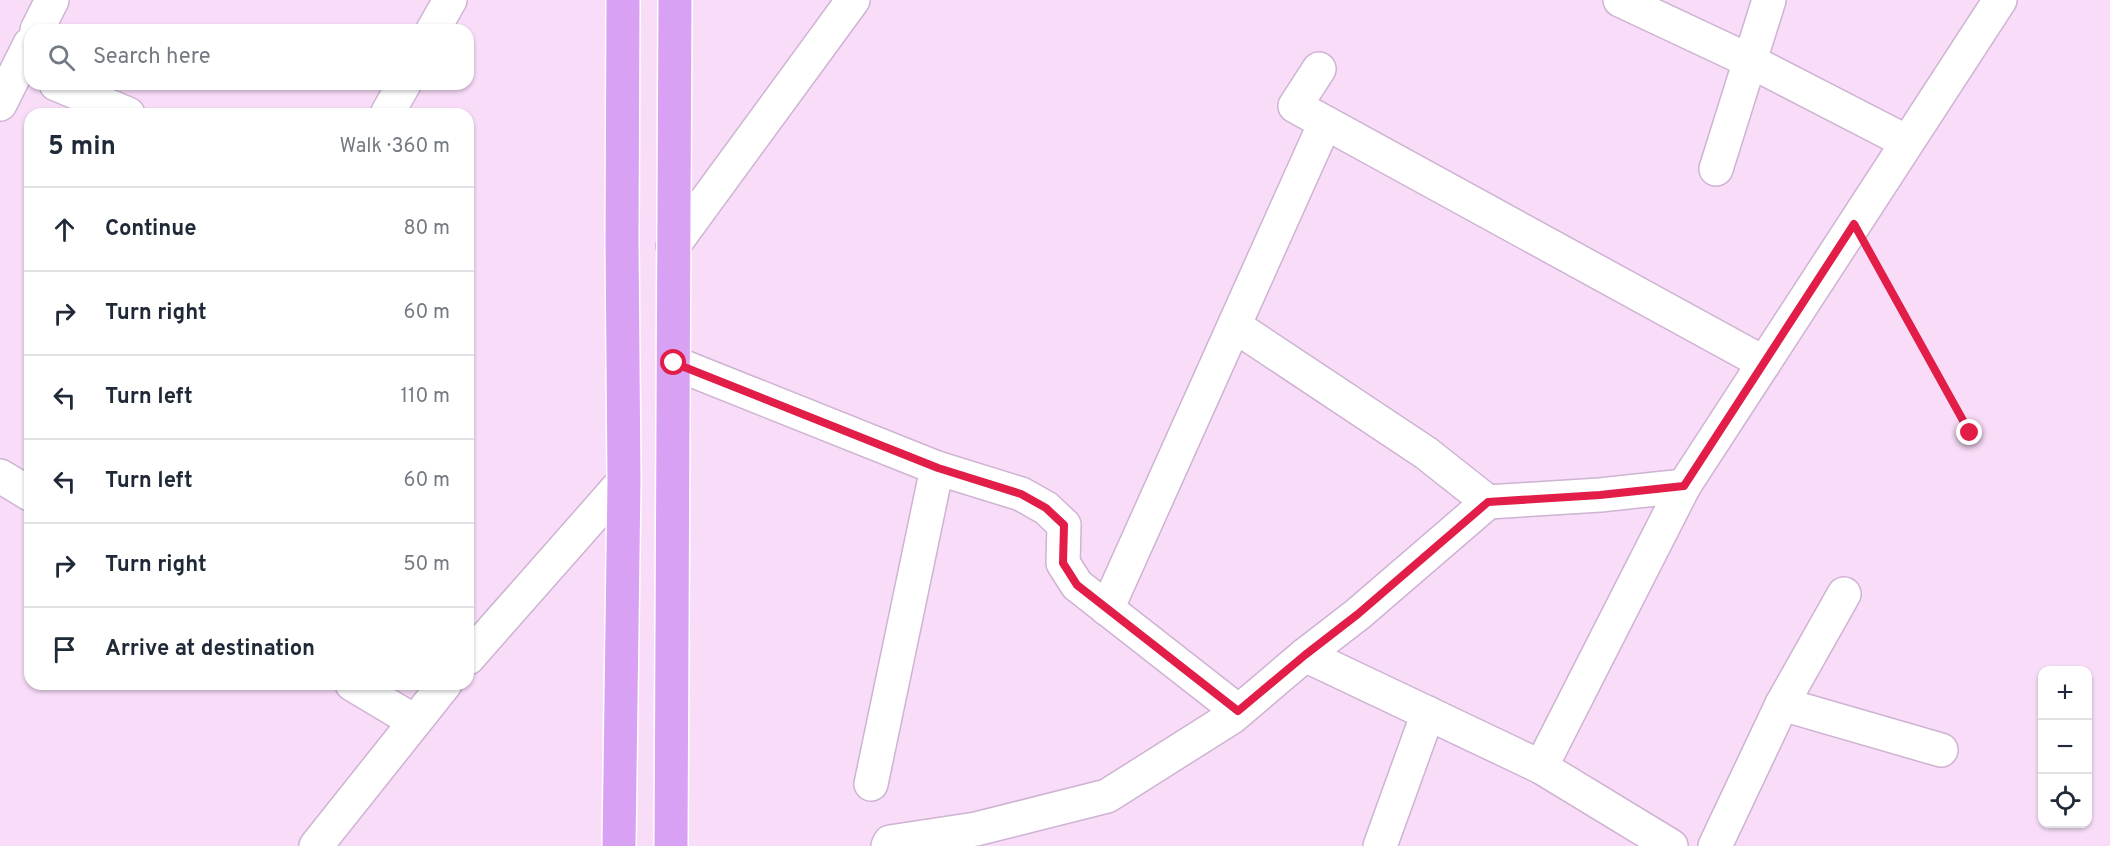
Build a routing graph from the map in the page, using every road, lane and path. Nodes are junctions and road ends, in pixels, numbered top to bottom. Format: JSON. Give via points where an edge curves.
{"nodes":[{"id":1,"x":51,"y":0,"type":"edge"},
{"id":2,"x":450,"y":0,"type":"edge"},
{"id":3,"x":624,"y":0,"type":"edge"},
{"id":4,"x":675,"y":0,"type":"edge"},
{"id":5,"x":853,"y":0,"type":"edge"},
{"id":6,"x":1620,"y":0,"type":"edge"},
{"id":7,"x":1770,"y":0,"type":"edge"},
{"id":8,"x":2000,"y":0,"type":"edge"},
{"id":9,"x":40,"y":24,"type":"edge"},
{"id":10,"x":437,"y":24,"type":"edge"},
{"id":11,"x":1750,"y":61,"type":"junction"},
{"id":12,"x":24,"y":65,"type":"edge"},
{"id":13,"x":1319,"y":69,"type":"dead end"},
{"id":14,"x":70,"y":90,"type":"edge"},
{"id":15,"x":401,"y":90,"type":"edge"},
{"id":16,"x":0,"y":104,"type":"edge"},
{"id":17,"x":114,"y":108,"type":"edge"},
{"id":18,"x":390,"y":108,"type":"edge"},
{"id":19,"x":1325,"y":123,"type":"junction"},
{"id":20,"x":1907,"y":142,"type":"junction"},
{"id":21,"x":1716,"y":169,"type":"dead end"},
{"id":22,"x":1854,"y":224,"type":"junction"},
{"id":23,"x":673,"y":246,"type":"junction"},
{"id":24,"x":1235,"y":326,"type":"junction"},
{"id":25,"x":674,"y":363,"type":"junction"},
{"id":26,"x":1764,"y":363,"type":"junction"},
{"id":27,"x":1970,"y":433,"type":"dead end"},
{"id":28,"x":938,"y":468,"type":"junction"},
{"id":29,"x":0,"y":476,"type":"edge"},
{"id":30,"x":624,"y":481,"type":"junction"},
{"id":31,"x":1684,"y":486,"type":"junction"},
{"id":32,"x":24,"y":490,"type":"edge"},
{"id":33,"x":1488,"y":502,"type":"junction"},
{"id":34,"x":1844,"y":594,"type":"dead end"},
{"id":35,"x":1107,"y":609,"type":"junction"},
{"id":36,"x":474,"y":651,"type":"edge"},
{"id":37,"x":1305,"y":655,"type":"junction"},
{"id":38,"x":362,"y":690,"type":"edge"},
{"id":39,"x":440,"y":690,"type":"edge"},
{"id":40,"x":1782,"y":704,"type":"junction"},
{"id":41,"x":1238,"y":711,"type":"junction"},
{"id":42,"x":1428,"y":713,"type":"junction"},
{"id":43,"x":414,"y":721,"type":"junction"},
{"id":44,"x":1941,"y":750,"type":"dead end"},
{"id":45,"x":1541,"y":767,"type":"junction"},
{"id":46,"x":871,"y":784,"type":"dead end"},
{"id":47,"x":1637,"y":837,"type":"edge"},
{"id":48,"x":893,"y":845,"type":"edge"},
{"id":49,"x":316,"y":846,"type":"edge"},
{"id":50,"x":619,"y":846,"type":"edge"},
{"id":51,"x":671,"y":846,"type":"edge"},
{"id":52,"x":1380,"y":846,"type":"edge"},
{"id":53,"x":1671,"y":846,"type":"edge"},
{"id":54,"x":1715,"y":846,"type":"edge"}],
"edges":[{"from":1,"to":9,"type":"street"},
{"from":2,"to":10,"type":"street"},
{"from":3,"to":30,"type":"highway"},
{"from":4,"to":23,"type":"highway"},
{"from":5,"to":23,"type":"street"},
{"from":6,"to":11,"type":"street"},
{"from":7,"to":11,"type":"street"},
{"from":8,"to":20,"type":"street"},
{"from":11,"to":20,"type":"street"},
{"from":11,"to":21,"type":"street"},
{"from":12,"to":16,"type":"street"},
{"from":13,"to":19,"type":"street","via":[[1295,106]]},
{"from":14,"to":17,"type":"street"},
{"from":15,"to":18,"type":"street"},
{"from":19,"to":24,"type":"street"},
{"from":19,"to":26,"type":"street"},
{"from":20,"to":22,"type":"street"},
{"from":22,"to":26,"type":"street"},
{"from":22,"to":27,"type":"path"},
{"from":23,"to":25,"type":"highway"},
{"from":24,"to":33,"type":"street","via":[[1426,453]]},
{"from":24,"to":35,"type":"street"},
{"from":25,"to":28,"type":"street"},
{"from":25,"to":51,"type":"highway"},
{"from":26,"to":31,"type":"street"},
{"from":28,"to":35,"type":"street","via":[[1021,494],[1046,508],[1064,525],[1063,563],[1077,585]]},
{"from":28,"to":46,"type":"street"},
{"from":29,"to":32,"type":"street"},
{"from":30,"to":36,"type":"street"},
{"from":30,"to":50,"type":"highway"},
{"from":31,"to":33,"type":"street"},
{"from":31,"to":45,"type":"street"},
{"from":33,"to":37,"type":"street"},
{"from":34,"to":40,"type":"street"},
{"from":35,"to":41,"type":"street"},
{"from":37,"to":41,"type":"street"},
{"from":37,"to":42,"type":"street"},
{"from":38,"to":43,"type":"street"},
{"from":39,"to":43,"type":"street"},
{"from":40,"to":44,"type":"street"},
{"from":40,"to":54,"type":"street"},
{"from":41,"to":48,"type":"street","via":[[1107,796],[976,830]]},
{"from":42,"to":45,"type":"street"},
{"from":42,"to":52,"type":"street"},
{"from":43,"to":49,"type":"street"},
{"from":45,"to":47,"type":"street"},
{"from":47,"to":53,"type":"street"}]}
